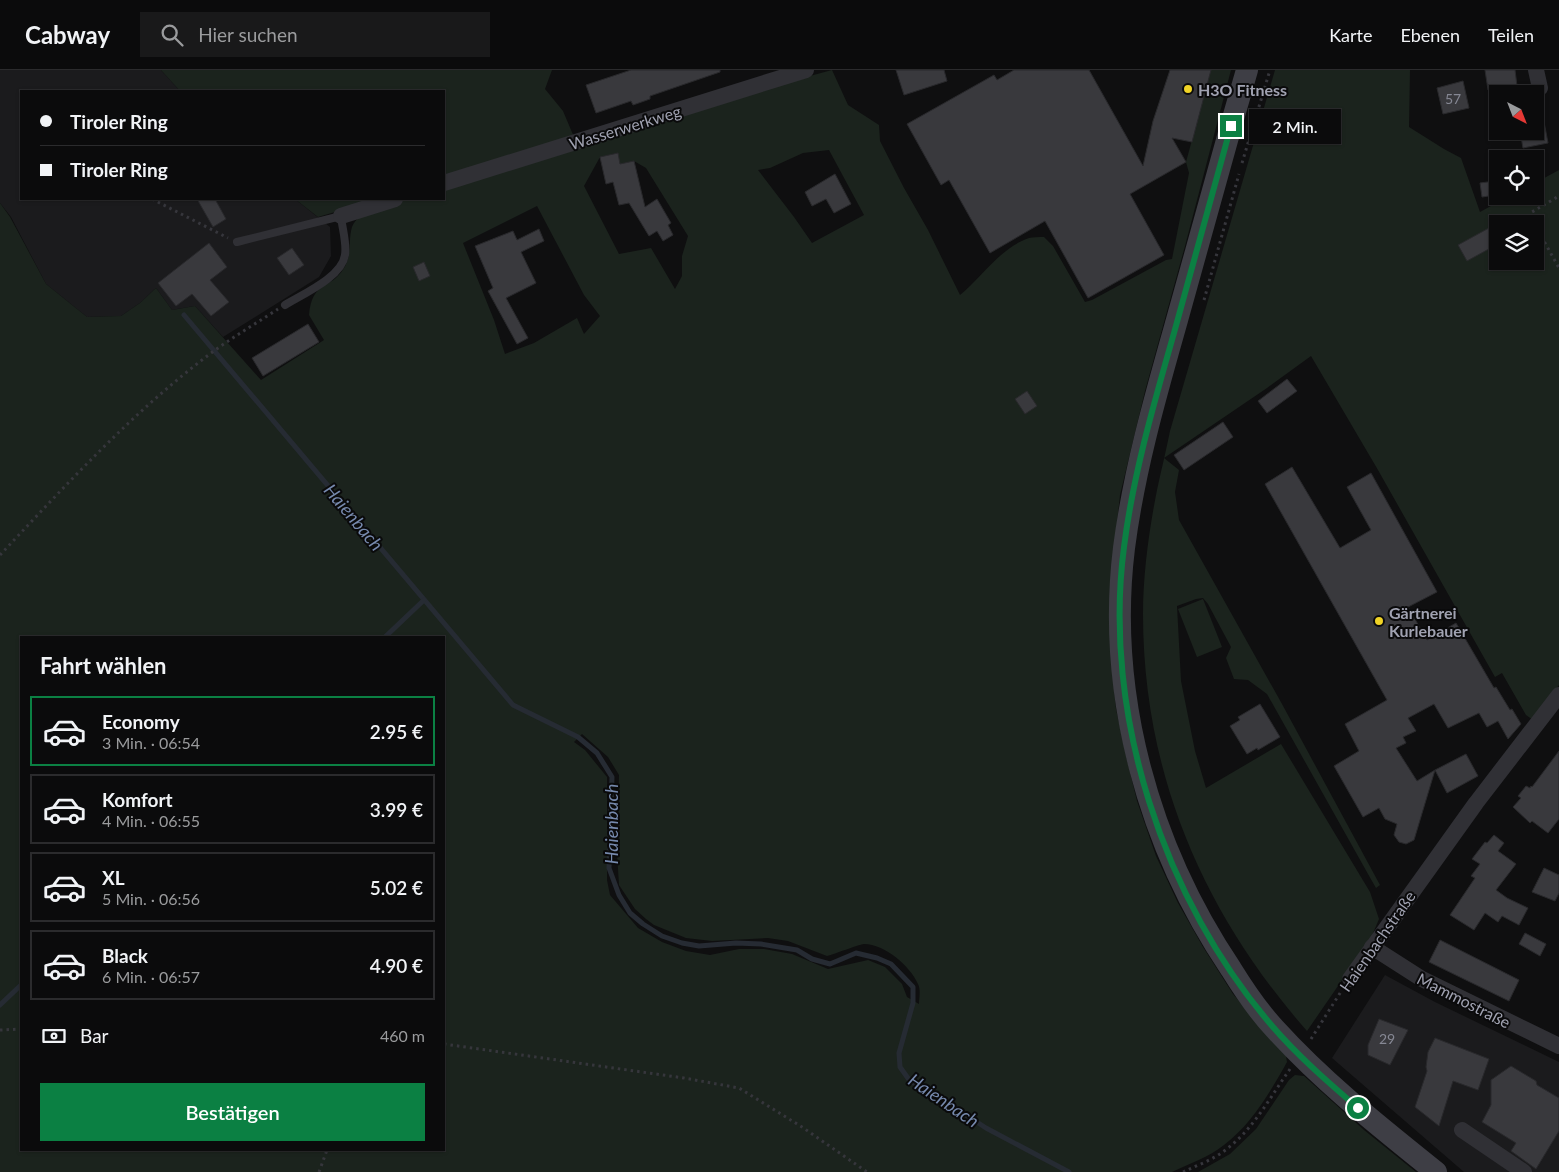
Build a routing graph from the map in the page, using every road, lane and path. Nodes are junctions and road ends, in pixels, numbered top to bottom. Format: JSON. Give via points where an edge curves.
{"nodes":[{"id":1,"x":806,"y":70,"type":"edge"},
{"id":2,"x":1247,"y":70,"type":"edge"},
{"id":3,"x":1270,"y":70,"type":"edge"},
{"id":4,"x":1536,"y":70,"type":"edge"},
{"id":5,"x":1539,"y":85,"type":"edge"},
{"id":6,"x":445,"y":184,"type":"edge"},
{"id":7,"x":1559,"y":196,"type":"edge"},
{"id":8,"x":154,"y":200,"type":"edge"},
{"id":9,"x":392,"y":200,"type":"edge"},
{"id":10,"x":1531,"y":215,"type":"edge"},
{"id":11,"x":341,"y":216,"type":"junction"},
{"id":12,"x":237,"y":242,"type":"joint"},
{"id":13,"x":1544,"y":242,"type":"edge"},
{"id":14,"x":1559,"y":268,"type":"edge"},
{"id":15,"x":1203,"y":303,"type":"dead end"},
{"id":16,"x":285,"y":304,"type":"joint"},
{"id":17,"x":0,"y":554,"type":"edge"},
{"id":18,"x":1559,"y":695,"type":"edge"},
{"id":19,"x":1372,"y":947,"type":"junction"},
{"id":20,"x":1350,"y":979,"type":"joint"},
{"id":21,"x":20,"y":1029,"type":"edge"},
{"id":22,"x":0,"y":1030,"type":"edge"},
{"id":23,"x":445,"y":1044,"type":"edge"},
{"id":24,"x":1304,"y":1044,"type":"junction"},
{"id":25,"x":1559,"y":1046,"type":"edge"},
{"id":26,"x":1462,"y":1130,"type":"dead end"},
{"id":27,"x":327,"y":1151,"type":"edge"},
{"id":28,"x":319,"y":1172,"type":"edge"},
{"id":29,"x":867,"y":1172,"type":"edge"},
{"id":30,"x":1183,"y":1172,"type":"edge"},
{"id":31,"x":1436,"y":1172,"type":"edge"},
{"id":32,"x":1524,"y":1172,"type":"edge"}],
"edges":[{"from":1,"to":6,"type":"street","name":"Wasserwerkweg"},
{"from":2,"to":24,"type":"main road","via":[[1147,430],[1124,549],[1121,651],[1127,706],[1144,790],[1181,882],[1197,915],[1272,1026]]},
{"from":3,"to":15,"type":"path"},
{"from":4,"to":5,"type":"street"},
{"from":7,"to":10,"type":"path"},
{"from":8,"to":12,"type":"path"},
{"from":9,"to":11,"type":"street"},
{"from":11,"to":12,"type":"lane"},
{"from":11,"to":16,"type":"lane","via":[[345,254],[341,266],[334,275]]},
{"from":13,"to":14,"type":"path"},
{"from":16,"to":17,"type":"path","via":[[211,354],[141,412]]},
{"from":18,"to":19,"type":"street","name":"Haienbachstraße","via":[[1476,802]]},
{"from":19,"to":20,"type":"street","name":"Haienbachstraße"},
{"from":19,"to":25,"type":"street","name":"Mammostraße","via":[[1422,979]]},
{"from":20,"to":24,"type":"path","name":"Haienbachstraße"},
{"from":21,"to":22,"type":"path"},
{"from":23,"to":29,"type":"path","via":[[739,1088]]},
{"from":24,"to":30,"type":"path","name":"Haienbachstraße","via":[[1251,1125],[1216,1156]]},
{"from":24,"to":31,"type":"main road","via":[[1338,1090]]},
{"from":26,"to":32,"type":"street"},
{"from":27,"to":28,"type":"path"}]}
